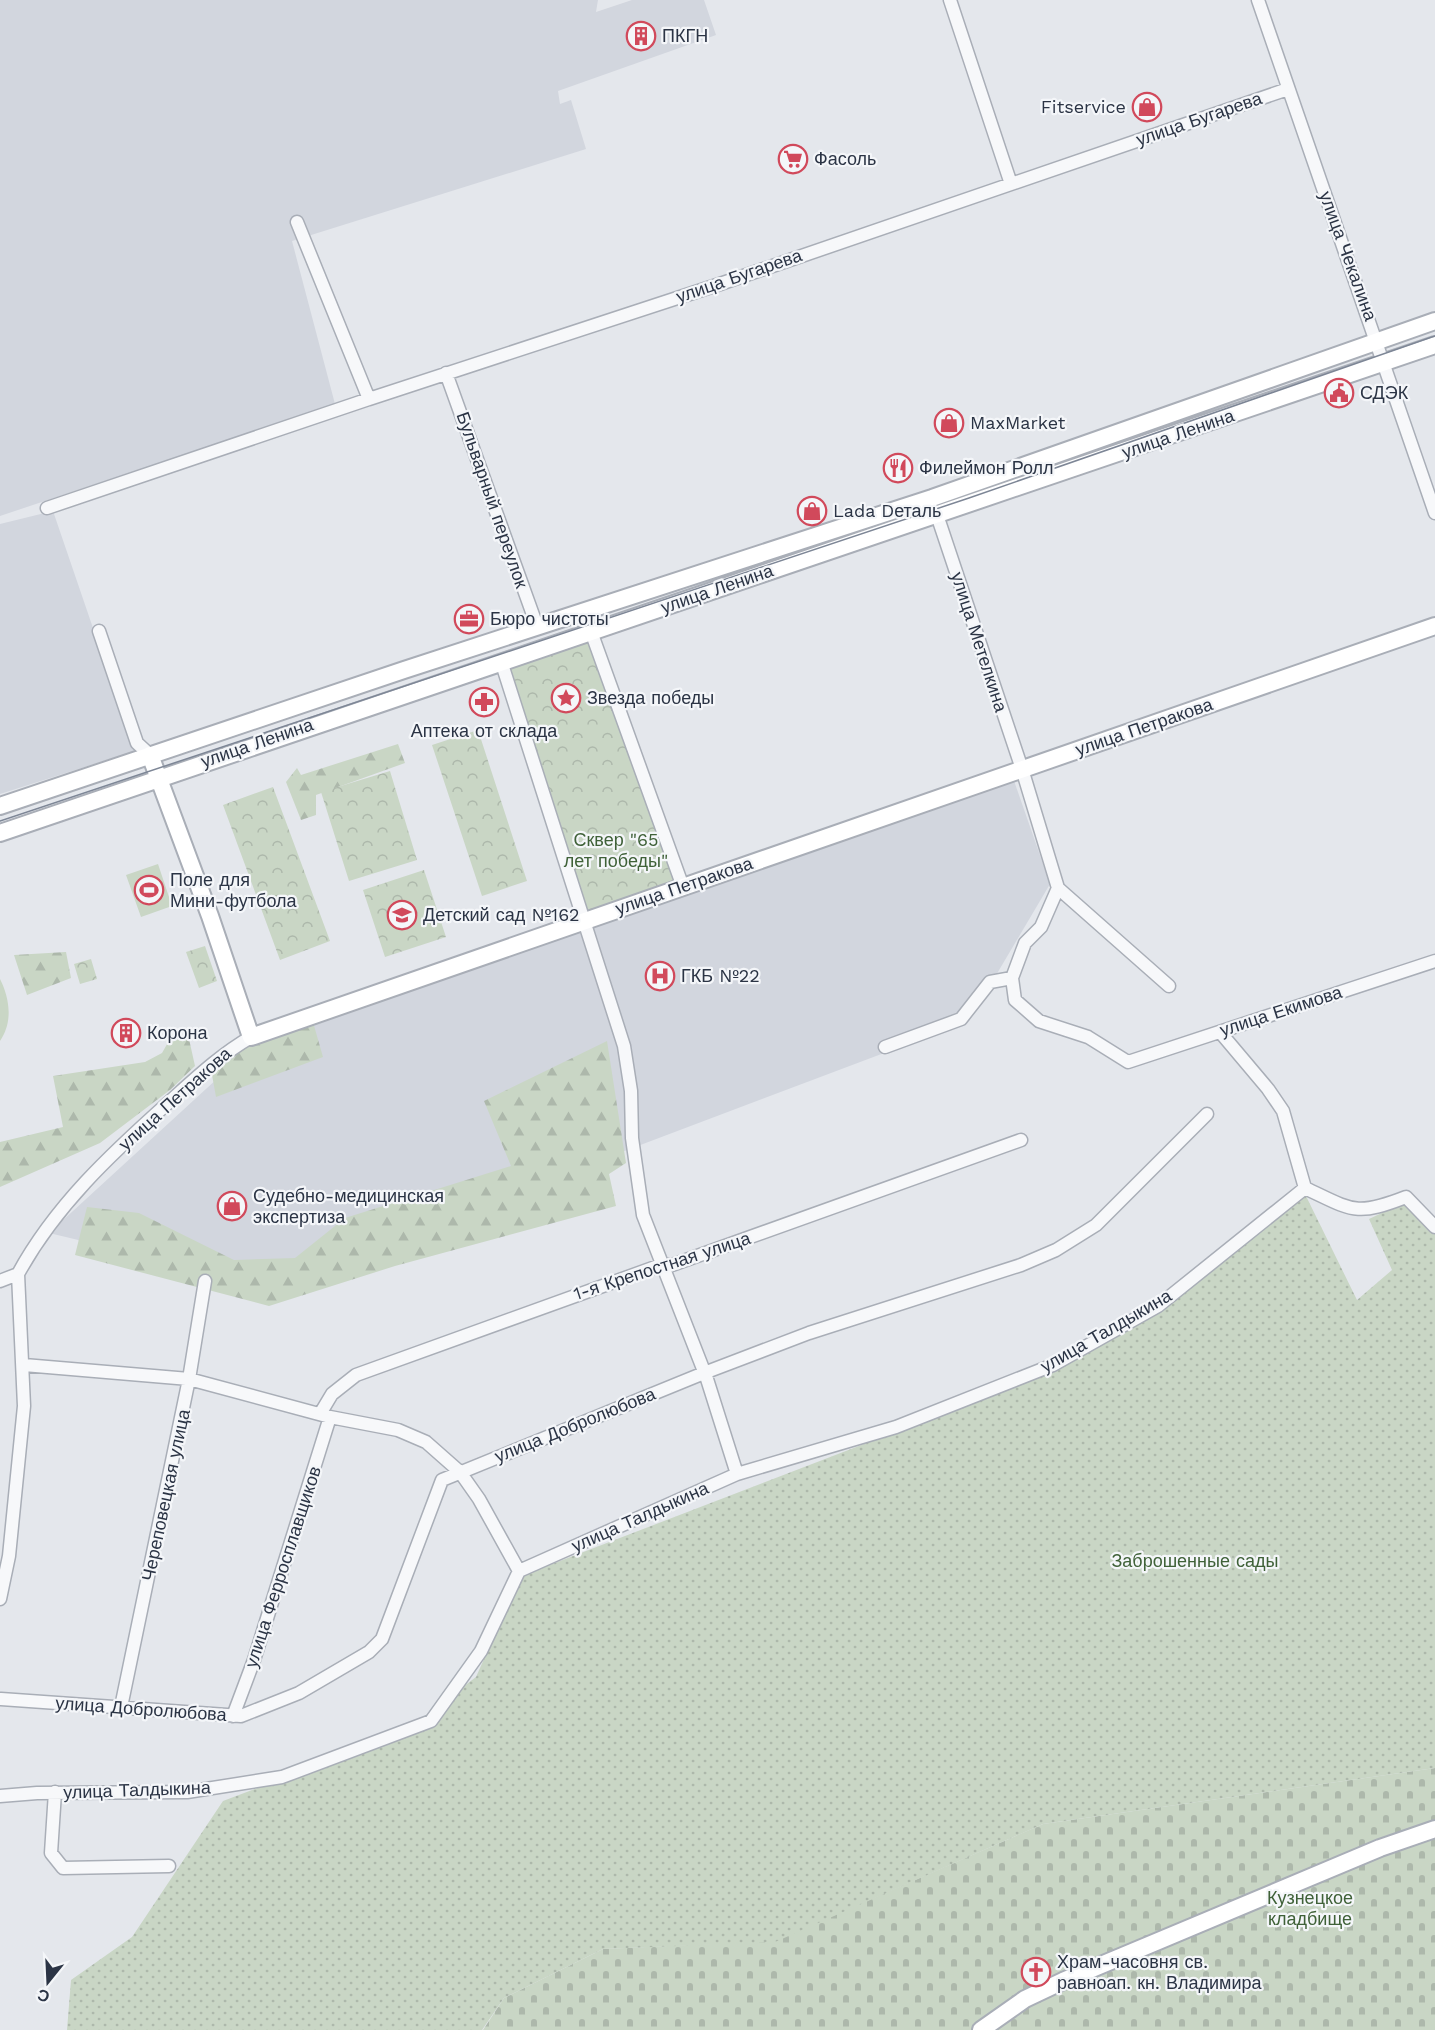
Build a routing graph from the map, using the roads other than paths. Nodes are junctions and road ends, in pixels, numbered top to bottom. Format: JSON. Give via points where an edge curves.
{"nodes":[{"id":1,"x":950,"y":0,"type":"edge"},
{"id":2,"x":1258,"y":0,"type":"edge"},
{"id":3,"x":1288,"y":89,"type":"junction"},
{"id":4,"x":1011,"y":184,"type":"junction"},
{"id":5,"x":297,"y":222,"type":"dead end"},
{"id":6,"x":1435,"y":321,"type":"edge"},
{"id":7,"x":1378,"y":341,"type":"junction"},
{"id":8,"x":1435,"y":345,"type":"edge"},
{"id":9,"x":1385,"y":362,"type":"junction"},
{"id":10,"x":446,"y":374,"type":"junction"},
{"id":11,"x":369,"y":399,"type":"junction"},
{"id":12,"x":47,"y":508,"type":"dead end"},
{"id":13,"x":1435,"y":513,"type":"edge"},
{"id":14,"x":937,"y":515,"type":"junction"},
{"id":15,"x":584,"y":612,"type":"junction"},
{"id":16,"x":1435,"y":626,"type":"edge"},
{"id":17,"x":537,"y":627,"type":"junction"},
{"id":18,"x":99,"y":631,"type":"dead end"},
{"id":19,"x":591,"y":632,"type":"junction"},
{"id":20,"x":501,"y":661,"type":"junction"},
{"id":21,"x":150,"y":755,"type":"junction"},
{"id":22,"x":1022,"y":769,"type":"junction"},
{"id":23,"x":159,"y":777,"type":"junction"},
{"id":24,"x":0,"y":806,"type":"edge"},
{"id":25,"x":0,"y":832,"type":"edge"},
{"id":26,"x":683,"y":887,"type":"junction"},
{"id":27,"x":1058,"y":888,"type":"junction"},
{"id":28,"x":584,"y":921,"type":"junction"},
{"id":29,"x":1435,"y":961,"type":"edge"},
{"id":30,"x":1012,"y":978,"type":"junction"},
{"id":31,"x":1168,"y":986,"type":"dead end"},
{"id":32,"x":1220,"y":1032,"type":"junction"},
{"id":33,"x":250,"y":1037,"type":"junction"},
{"id":34,"x":885,"y":1047,"type":"dead end"},
{"id":35,"x":1207,"y":1114,"type":"dead end"},
{"id":36,"x":1021,"y":1140,"type":"dead end"},
{"id":37,"x":1305,"y":1188,"type":"junction"},
{"id":38,"x":1435,"y":1227,"type":"edge"},
{"id":39,"x":661,"y":1265,"type":"junction"},
{"id":40,"x":18,"y":1275,"type":"junction"},
{"id":41,"x":0,"y":1281,"type":"edge"},
{"id":42,"x":206,"y":1281,"type":"dead end"},
{"id":43,"x":24,"y":1365,"type":"junction"},
{"id":44,"x":704,"y":1372,"type":"junction"},
{"id":45,"x":189,"y":1379,"type":"junction"},
{"id":46,"x":325,"y":1416,"type":"junction"},
{"id":47,"x":460,"y":1472,"type":"junction"},
{"id":48,"x":737,"y":1474,"type":"junction"},
{"id":49,"x":519,"y":1571,"type":"junction"},
{"id":50,"x":0,"y":1599,"type":"edge"},
{"id":51,"x":0,"y":1699,"type":"edge"},
{"id":52,"x":121,"y":1707,"type":"junction"},
{"id":53,"x":233,"y":1716,"type":"junction"},
{"id":54,"x":55,"y":1792,"type":"junction"},
{"id":55,"x":0,"y":1796,"type":"edge"},
{"id":56,"x":1435,"y":1830,"type":"edge"},
{"id":57,"x":170,"y":1866,"type":"dead end"},
{"id":58,"x":981,"y":2030,"type":"edge"}],
"edges":[{"from":1,"to":4,"type":"street"},
{"from":2,"to":3,"type":"street","name":"улица Чекалина"},
{"from":3,"to":4,"type":"street","name":"улица Бугарева"},
{"from":3,"to":7,"type":"street","name":"улица Чекалина"},
{"from":4,"to":10,"type":"street","name":"улица Бугарева"},
{"from":5,"to":11,"type":"street"},
{"from":6,"to":7,"type":"main road","name":"улица Ленина"},
{"from":7,"to":9,"type":"street","name":"улица Чекалина"},
{"from":7,"to":15,"type":"main road","name":"улица Ленина","via":[[932,498]]},
{"from":8,"to":9,"type":"main road","name":"улица Ленина"},
{"from":9,"to":13,"type":"street","name":"улица Чекалина"},
{"from":9,"to":14,"type":"main road","name":"улица Ленина"},
{"from":10,"to":11,"type":"street","name":"улица Бугарева"},
{"from":10,"to":17,"type":"street","name":"Бульварный переулок"},
{"from":11,"to":12,"type":"street","name":"улица Бугарева"},
{"from":14,"to":19,"type":"main road","name":"улица Ленина"},
{"from":14,"to":22,"type":"street","name":"улица Метелкина"},
{"from":15,"to":17,"type":"main road","name":"улица Ленина"},
{"from":15,"to":19,"type":"street"},
{"from":16,"to":22,"type":"main road","name":"улица Петракова"},
{"from":17,"to":21,"type":"main road","name":"улица Ленина"},
{"from":18,"to":21,"type":"street","via":[[137,743]]},
{"from":19,"to":20,"type":"main road","name":"улица Ленина"},
{"from":19,"to":26,"type":"street"},
{"from":20,"to":23,"type":"main road","name":"улица Ленина"},
{"from":20,"to":28,"type":"street"},
{"from":21,"to":23,"type":"main road"},
{"from":21,"to":24,"type":"main road","name":"улица Ленина"},
{"from":22,"to":26,"type":"main road","name":"улица Петракова"},
{"from":22,"to":27,"type":"street","name":"улица Метелкина"},
{"from":23,"to":25,"type":"main road","name":"улица Ленина"},
{"from":23,"to":33,"type":"main road"},
{"from":26,"to":28,"type":"main road","name":"улица Петракова"},
{"from":27,"to":30,"type":"street","via":[[1041,927],[1025,943]]},
{"from":27,"to":31,"type":"street"},
{"from":28,"to":33,"type":"main road","name":"улица Петракова"},
{"from":28,"to":39,"type":"street","via":[[624,1046],[643,1215]]},
{"from":29,"to":32,"type":"street","name":"улица Екимова"},
{"from":30,"to":32,"type":"street","name":"улица Екимова","via":[[1015,1000],[1039,1021],[1088,1037],[1128,1062]]},
{"from":30,"to":34,"type":"street","via":[[990,982],[961,1019]]},
{"from":32,"to":37,"type":"street","via":[[1282,1111]]},
{"from":33,"to":40,"type":"street","name":"улица Петракова","via":[[190,1083],[76,1190],[32,1249]]},
{"from":35,"to":44,"type":"street","name":"улица Добролюбова","via":[[1096,1225],[1056,1250],[1022,1265],[809,1333]]},
{"from":36,"to":39,"type":"street","name":"1-я Крепостная улица"},
{"from":37,"to":38,"type":"street","via":[[1351,1210],[1376,1209],[1406,1197]]},
{"from":37,"to":48,"type":"street","name":"улица Талдыкина","via":[[1158,1306],[1053,1365],[896,1427]]},
{"from":39,"to":44,"type":"street"},
{"from":39,"to":46,"type":"street","name":"1-я Крепостная улица","via":[[356,1375],[332,1394]]},
{"from":40,"to":41,"type":"street"},
{"from":40,"to":43,"type":"street"},
{"from":42,"to":45,"type":"street","name":"Череповецкая улица"},
{"from":43,"to":45,"type":"street"},
{"from":43,"to":50,"type":"street","via":[[17,1489]]},
{"from":44,"to":47,"type":"street","name":"улица Добролюбова"},
{"from":44,"to":48,"type":"street"},
{"from":45,"to":46,"type":"street"},
{"from":45,"to":52,"type":"street","name":"Череповецкая улица"},
{"from":46,"to":47,"type":"street","via":[[398,1430],[426,1442]]},
{"from":46,"to":53,"type":"street","name":"улица Ферросплавщиков","via":[[254,1660]]},
{"from":47,"to":49,"type":"street"},
{"from":47,"to":53,"type":"street","name":"улица Добролюбова","via":[[442,1480],[382,1639],[369,1652],[299,1693]]},
{"from":48,"to":49,"type":"street","name":"улица Талдыкина"},
{"from":49,"to":54,"type":"street","name":"улица Талдыкина","via":[[481,1651],[431,1721],[282,1777],[187,1792]]},
{"from":51,"to":52,"type":"street","name":"улица Добролюбова"},
{"from":52,"to":53,"type":"street","name":"улица Добролюбова"},
{"from":54,"to":55,"type":"street","name":"улица Талдыкина"},
{"from":54,"to":57,"type":"street","via":[[51,1853],[63,1868]]},
{"from":56,"to":58,"type":"main road","via":[[1380,1848],[1063,1981],[1025,1999]]}]}
